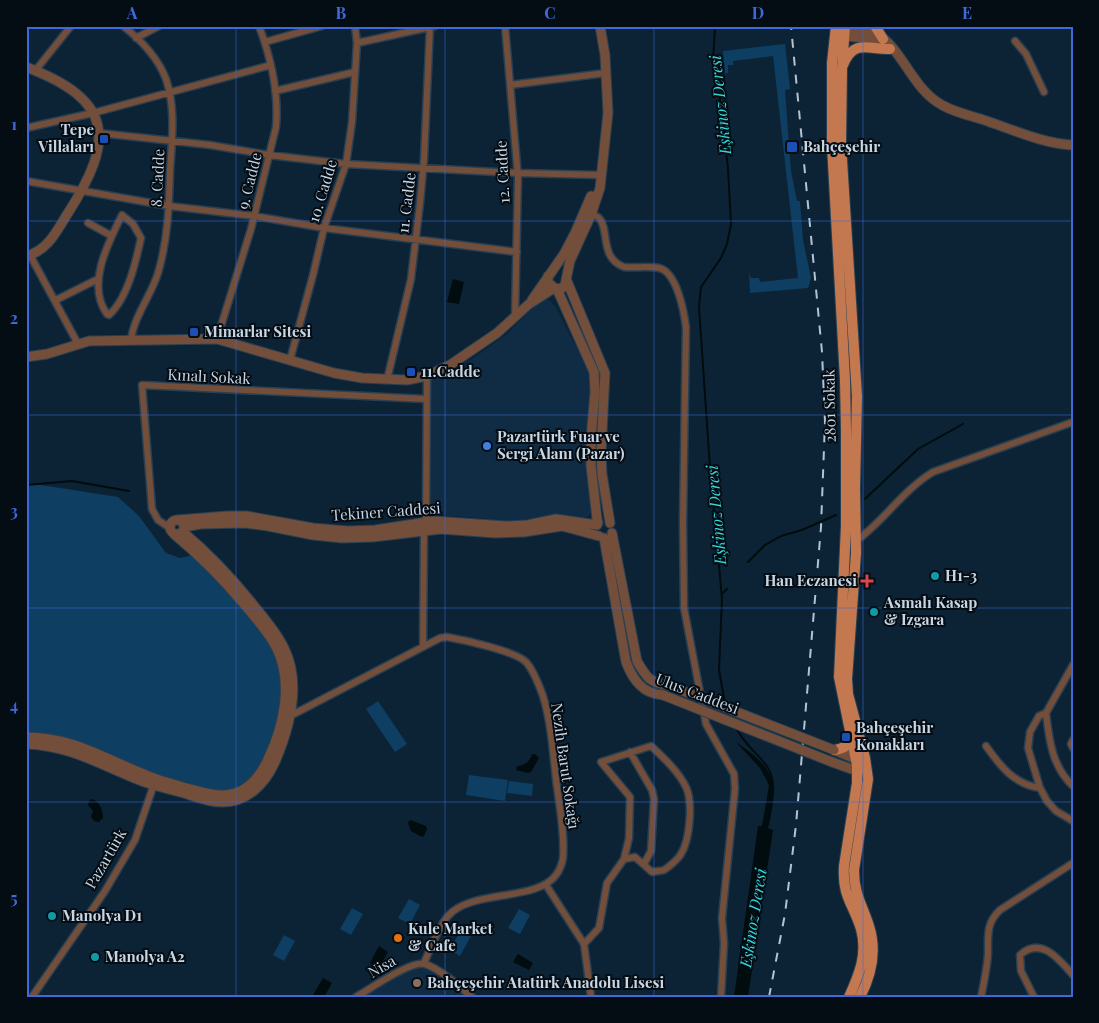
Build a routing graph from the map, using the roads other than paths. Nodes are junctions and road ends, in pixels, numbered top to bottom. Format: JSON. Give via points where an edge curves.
{"nodes":[{"id":1,"x":71,"y":26,"type":"edge"},
{"id":2,"x":123,"y":26,"type":"edge"},
{"id":3,"x":159,"y":26,"type":"edge"},
{"id":4,"x":259,"y":26,"type":"edge"},
{"id":5,"x":322,"y":26,"type":"edge"},
{"id":6,"x":355,"y":26,"type":"edge"},
{"id":7,"x":505,"y":26,"type":"edge"},
{"id":8,"x":600,"y":26,"type":"edge"},
{"id":9,"x":874,"y":26,"type":"edge"},
{"id":10,"x":432,"y":27,"type":"edge"},
{"id":11,"x":841,"y":30,"type":"edge"},
{"id":12,"x":136,"y":38,"type":"junction"},
{"id":13,"x":883,"y":39,"type":"junction"},
{"id":14,"x":1016,"y":41,"type":"dead end"},
{"id":15,"x":265,"y":42,"type":"junction"},
{"id":16,"x":357,"y":43,"type":"junction"},
{"id":17,"x":893,"y":51,"type":"junction"},
{"id":18,"x":272,"y":65,"type":"junction"},
{"id":19,"x":842,"y":68,"type":"junction"},
{"id":20,"x":31,"y":69,"type":"edge"},
{"id":21,"x":355,"y":72,"type":"junction"},
{"id":22,"x":606,"y":73,"type":"junction"},
{"id":23,"x":510,"y":85,"type":"junction"},
{"id":24,"x":275,"y":91,"type":"junction"},
{"id":25,"x":170,"y":92,"type":"junction"},
{"id":26,"x":1044,"y":92,"type":"dead end"},
{"id":27,"x":93,"y":112,"type":"junction"},
{"id":28,"x":26,"y":128,"type":"edge"},
{"id":29,"x":99,"y":133,"type":"junction"},
{"id":30,"x":172,"y":141,"type":"junction"},
{"id":31,"x":1073,"y":145,"type":"edge"},
{"id":32,"x":269,"y":155,"type":"junction"},
{"id":33,"x":346,"y":164,"type":"junction"},
{"id":34,"x":423,"y":168,"type":"junction"},
{"id":35,"x":517,"y":173,"type":"junction"},
{"id":36,"x":600,"y":175,"type":"junction"},
{"id":37,"x":26,"y":181,"type":"edge"},
{"id":38,"x":82,"y":190,"type":"junction"},
{"id":39,"x":169,"y":206,"type":"junction"},
{"id":40,"x":588,"y":214,"type":"junction"},
{"id":41,"x":254,"y":216,"type":"junction"},
{"id":42,"x":88,"y":223,"type":"dead end"},
{"id":43,"x":324,"y":228,"type":"junction"},
{"id":44,"x":112,"y":236,"type":"junction"},
{"id":45,"x":415,"y":239,"type":"junction"},
{"id":46,"x":517,"y":252,"type":"junction"},
{"id":47,"x":28,"y":255,"type":"edge"},
{"id":48,"x":550,"y":273,"type":"junction"},
{"id":49,"x":98,"y":279,"type":"junction"},
{"id":50,"x":567,"y":280,"type":"junction"},
{"id":51,"x":556,"y":289,"type":"junction"},
{"id":52,"x":56,"y":300,"type":"junction"},
{"id":53,"x":529,"y":304,"type":"junction"},
{"id":54,"x":516,"y":317,"type":"junction"},
{"id":55,"x":217,"y":339,"type":"junction"},
{"id":56,"x":131,"y":340,"type":"junction"},
{"id":57,"x":78,"y":344,"type":"junction"},
{"id":58,"x":26,"y":356,"type":"edge"},
{"id":59,"x":290,"y":360,"type":"junction"},
{"id":60,"x":427,"y":376,"type":"junction"},
{"id":61,"x":387,"y":380,"type":"junction"},
{"id":62,"x":426,"y":399,"type":"junction"},
{"id":63,"x":1073,"y":422,"type":"edge"},
{"id":64,"x":846,"y":514,"type":"junction"},
{"id":65,"x":610,"y":523,"type":"junction"},
{"id":66,"x":200,"y":524,"type":"junction"},
{"id":67,"x":598,"y":524,"type":"junction"},
{"id":68,"x":425,"y":526,"type":"junction"},
{"id":69,"x":178,"y":530,"type":"junction"},
{"id":70,"x":612,"y":532,"type":"junction"},
{"id":71,"x":601,"y":537,"type":"junction"},
{"id":72,"x":856,"y":541,"type":"junction"},
{"id":73,"x":195,"y":543,"type":"junction"},
{"id":74,"x":423,"y":647,"type":"junction"},
{"id":75,"x":1073,"y":665,"type":"edge"},
{"id":76,"x":1046,"y":713,"type":"junction"},
{"id":77,"x":286,"y":718,"type":"junction"},
{"id":78,"x":26,"y":737,"type":"edge"},
{"id":79,"x":852,"y":738,"type":"junction"},
{"id":80,"x":1073,"y":740,"type":"edge"},
{"id":81,"x":26,"y":744,"type":"edge"},
{"id":82,"x":986,"y":746,"type":"dead end"},
{"id":83,"x":1073,"y":748,"type":"edge"},
{"id":84,"x":834,"y":750,"type":"junction"},
{"id":85,"x":630,"y":752,"type":"junction"},
{"id":86,"x":860,"y":764,"type":"junction"},
{"id":87,"x":158,"y":782,"type":"junction"},
{"id":88,"x":1073,"y":786,"type":"edge"},
{"id":89,"x":1040,"y":788,"type":"junction"},
{"id":90,"x":1073,"y":821,"type":"edge"},
{"id":91,"x":624,"y":859,"type":"junction"},
{"id":92,"x":1073,"y":863,"type":"edge"},
{"id":93,"x":644,"y":864,"type":"junction"},
{"id":94,"x":546,"y":885,"type":"junction"},
{"id":95,"x":584,"y":944,"type":"junction"},
{"id":96,"x":424,"y":963,"type":"junction"},
{"id":97,"x":1073,"y":975,"type":"edge"},
{"id":98,"x":26,"y":994,"type":"edge"},
{"id":99,"x":31,"y":997,"type":"edge"},
{"id":100,"x":356,"y":997,"type":"edge"},
{"id":101,"x":472,"y":997,"type":"edge"},
{"id":102,"x":591,"y":997,"type":"edge"},
{"id":103,"x":721,"y":997,"type":"edge"},
{"id":104,"x":849,"y":997,"type":"edge"},
{"id":105,"x":860,"y":997,"type":"edge"},
{"id":106,"x":981,"y":997,"type":"edge"},
{"id":107,"x":1034,"y":997,"type":"edge"}],
"edges":[{"from":1,"to":20,"type":"street"},
{"from":2,"to":12,"type":"street","name":"8. Cadde"},
{"from":3,"to":12,"type":"street"},
{"from":4,"to":15,"type":"street","name":"9. Cadde"},
{"from":5,"to":15,"type":"street"},
{"from":6,"to":16,"type":"street","name":"10. Cadde"},
{"from":7,"to":23,"type":"street","name":"12. Cadde"},
{"from":8,"to":22,"type":"street"},
{"from":9,"to":13,"type":"main road"},
{"from":10,"to":16,"type":"street"},
{"from":10,"to":34,"type":"street","name":"11. Cadde"},
{"from":11,"to":13,"type":"street","via":[[869,30]]},
{"from":11,"to":17,"type":"street"},
{"from":11,"to":19,"type":"main road","name":"2801 Sokak"},
{"from":11,"to":64,"type":"main road","name":"2801 Sokak","via":[[832,63],[832,145],[845,380]]},
{"from":12,"to":25,"type":"street","name":"8. Cadde","via":[[160,68]]},
{"from":13,"to":17,"type":"street"},
{"from":14,"to":26,"type":"street","via":[[1026,54]]},
{"from":15,"to":18,"type":"street","name":"9. Cadde"},
{"from":16,"to":21,"type":"street","name":"10. Cadde"},
{"from":17,"to":19,"type":"main road","via":[[861,47],[846,57]]},
{"from":17,"to":31,"type":"street","via":[[941,105],[1016,131]]},
{"from":18,"to":24,"type":"street","name":"9. Cadde"},
{"from":18,"to":25,"type":"street"},
{"from":19,"to":72,"type":"main road","name":"2801 Sokak","via":[[841,144],[857,396]]},
{"from":20,"to":27,"type":"street","via":[[72,91]]},
{"from":21,"to":24,"type":"street"},
{"from":21,"to":33,"type":"street","name":"10. Cadde"},
{"from":22,"to":23,"type":"street"},
{"from":22,"to":36,"type":"street","via":[[608,113]]},
{"from":23,"to":35,"type":"street","name":"12. Cadde"},
{"from":24,"to":32,"type":"street","name":"9. Cadde","via":[[277,120]]},
{"from":25,"to":27,"type":"street"},
{"from":25,"to":30,"type":"street","name":"8. Cadde"},
{"from":27,"to":28,"type":"street"},
{"from":27,"to":29,"type":"street"},
{"from":29,"to":30,"type":"street"},
{"from":29,"to":38,"type":"street","via":[[96,159]]},
{"from":30,"to":32,"type":"street"},
{"from":30,"to":39,"type":"street","name":"8. Cadde"},
{"from":32,"to":33,"type":"street"},
{"from":32,"to":41,"type":"street","name":"9. Cadde"},
{"from":33,"to":34,"type":"street"},
{"from":33,"to":43,"type":"street","name":"10. Cadde"},
{"from":34,"to":35,"type":"street"},
{"from":34,"to":45,"type":"street","name":"11. Cadde"},
{"from":35,"to":36,"type":"street"},
{"from":35,"to":46,"type":"street","name":"12. Cadde"},
{"from":36,"to":40,"type":"street"},
{"from":37,"to":38,"type":"street"},
{"from":38,"to":39,"type":"street"},
{"from":38,"to":47,"type":"street","via":[[52,239]]},
{"from":39,"to":41,"type":"street"},
{"from":39,"to":56,"type":"street","name":"8. Cadde","via":[[161,264]]},
{"from":40,"to":48,"type":"street"},
{"from":40,"to":50,"type":"street","via":[[570,261]]},
{"from":40,"to":103,"type":"street","via":[[601,220],[606,246],[614,262],[624,267],[666,271],[675,285],[684,312],[684,608],[706,724],[734,774],[735,789],[722,918]]},
{"from":41,"to":43,"type":"street"},
{"from":41,"to":55,"type":"street","name":"9. Cadde"},
{"from":42,"to":44,"type":"street"},
{"from":43,"to":45,"type":"street"},
{"from":43,"to":59,"type":"street","name":"10. Cadde"},
{"from":44,"to":49,"type":"street"},
{"from":44,"to":49,"type":"street","via":[[122,215],[133,224],[141,238],[123,295],[109,315],[101,306]]},
{"from":45,"to":46,"type":"street"},
{"from":45,"to":61,"type":"street","name":"11. Cadde","via":[[411,279]]},
{"from":46,"to":54,"type":"street","name":"12. Cadde"},
{"from":47,"to":52,"type":"street"},
{"from":48,"to":50,"type":"street","via":[[555,269],[562,270]]},
{"from":48,"to":51,"type":"street","via":[[548,282]]},
{"from":48,"to":53,"type":"street"},
{"from":49,"to":52,"type":"street"},
{"from":50,"to":51,"type":"street","via":[[564,287]]},
{"from":50,"to":65,"type":"street","name":"Ulus Caddesi","via":[[605,372],[601,453]]},
{"from":51,"to":53,"type":"street"},
{"from":51,"to":67,"type":"street","name":"Ulus Caddesi","via":[[594,372],[591,466]]},
{"from":52,"to":57,"type":"street"},
{"from":53,"to":54,"type":"street"},
{"from":54,"to":60,"type":"street","via":[[479,346]]},
{"from":55,"to":56,"type":"street"},
{"from":55,"to":59,"type":"street"},
{"from":56,"to":57,"type":"street"},
{"from":57,"to":58,"type":"street","via":[[47,354]]},
{"from":59,"to":61,"type":"street","via":[[334,373]]},
{"from":60,"to":61,"type":"street"},
{"from":60,"to":62,"type":"street"},
{"from":62,"to":68,"type":"street"},
{"from":62,"to":69,"type":"street","name":"Kınalı Sokak","via":[[142,385],[152,509],[158,520]]},
{"from":63,"to":72,"type":"street","via":[[933,472]]},
{"from":64,"to":72,"type":"main road","via":[[851,540]]},
{"from":64,"to":79,"type":"main road","name":"2801 Sokak","via":[[839,677]]},
{"from":65,"to":67,"type":"street"},
{"from":65,"to":70,"type":"street","name":"Ulus Caddesi"},
{"from":66,"to":68,"type":"street","name":"Tekiner Caddesi","via":[[244,523],[342,538],[373,537]]},
{"from":66,"to":69,"type":"street","name":"Tekiner Caddesi"},
{"from":66,"to":73,"type":"street","via":[[193,533]]},
{"from":67,"to":68,"type":"street","name":"Tekiner Caddesi","via":[[556,518],[527,525],[441,521]]},
{"from":67,"to":71,"type":"street","name":"Ulus Caddesi","via":[[596,531]]},
{"from":68,"to":69,"type":"street","name":"Tekiner Caddesi","via":[[348,531],[247,516],[220,516],[177,520],[181,521]]},
{"from":68,"to":71,"type":"street","name":"Tekiner Caddesi","via":[[504,533],[562,526]]},
{"from":68,"to":74,"type":"street"},
{"from":69,"to":73,"type":"street","name":"Tekiner Caddesi"},
{"from":69,"to":77,"type":"street","name":"Tekiner Caddesi","via":[[274,644],[284,673]]},
{"from":70,"to":71,"type":"street"},
{"from":70,"to":84,"type":"street","name":"Ulus Caddesi","bridge":true,"via":[[637,661],[649,679]]},
{"from":71,"to":86,"type":"street","name":"Ulus Caddesi","bridge":true,"via":[[626,662],[644,689],[832,762]]},
{"from":72,"to":86,"type":"main road","name":"2801 Sokak","via":[[847,679]]},
{"from":73,"to":77,"type":"street","name":"Tekiner Caddesi","via":[[230,576],[280,640],[291,668],[293,691]]},
{"from":74,"to":77,"type":"street","name":"Nezih Barut Sokağı"},
{"from":74,"to":94,"type":"street","name":"Nezih Barut Sokağı","via":[[440,638],[458,639],[516,655],[528,664],[534,674],[543,697],[562,825],[563,859],[557,874]]},
{"from":75,"to":76,"type":"street"},
{"from":76,"to":88,"type":"street","via":[[1051,750],[1064,778]]},
{"from":76,"to":89,"type":"street","via":[[1039,716],[1030,732],[1028,748]]},
{"from":77,"to":87,"type":"street","name":"Tekiner Caddesi","via":[[283,740],[273,765],[257,788],[244,797],[228,802],[211,801]]},
{"from":78,"to":87,"type":"street","via":[[56,739],[80,746]]},
{"from":79,"to":84,"type":"main road","via":[[844,748]]},
{"from":79,"to":86,"type":"main road","name":"2801 Sokak"},
{"from":80,"to":83,"type":"street"},
{"from":81,"to":87,"type":"street","via":[[75,752],[135,779]]},
{"from":82,"to":89,"type":"street","via":[[1001,767],[1026,786]]},
{"from":84,"to":86,"type":"street","name":"Ulus Caddesi"},
{"from":85,"to":91,"type":"street","via":[[601,762],[630,797],[629,838]]},
{"from":85,"to":93,"type":"street","via":[[654,799],[651,851]]},
{"from":85,"to":93,"type":"street","via":[[651,746],[686,788],[689,804],[690,820],[680,855],[664,870],[652,872]]},
{"from":86,"to":104,"type":"main road","name":"2801 Sokak","via":[[843,880],[860,929],[863,954],[860,973]]},
{"from":86,"to":105,"type":"main road","via":[[868,783],[854,870],[855,890],[869,925],[874,953]]},
{"from":87,"to":99,"type":"street","name":"Pazartürk","via":[[135,840]]},
{"from":89,"to":90,"type":"street","via":[[1056,811]]},
{"from":91,"to":93,"type":"street","via":[[635,857]]},
{"from":91,"to":95,"type":"street","via":[[607,883],[600,928]]},
{"from":92,"to":106,"type":"street","via":[[994,917],[987,936],[988,954]]},
{"from":94,"to":95,"type":"street"},
{"from":94,"to":96,"type":"street","via":[[456,909],[448,915]]},
{"from":95,"to":102,"type":"street"},
{"from":96,"to":100,"type":"street","name":"Nisa","via":[[412,964]]},
{"from":96,"to":101,"type":"street"},
{"from":97,"to":107,"type":"street","via":[[1048,951],[1036,946],[1026,950],[1020,955],[1021,972]]},
{"from":98,"to":99,"type":"street"}]}
